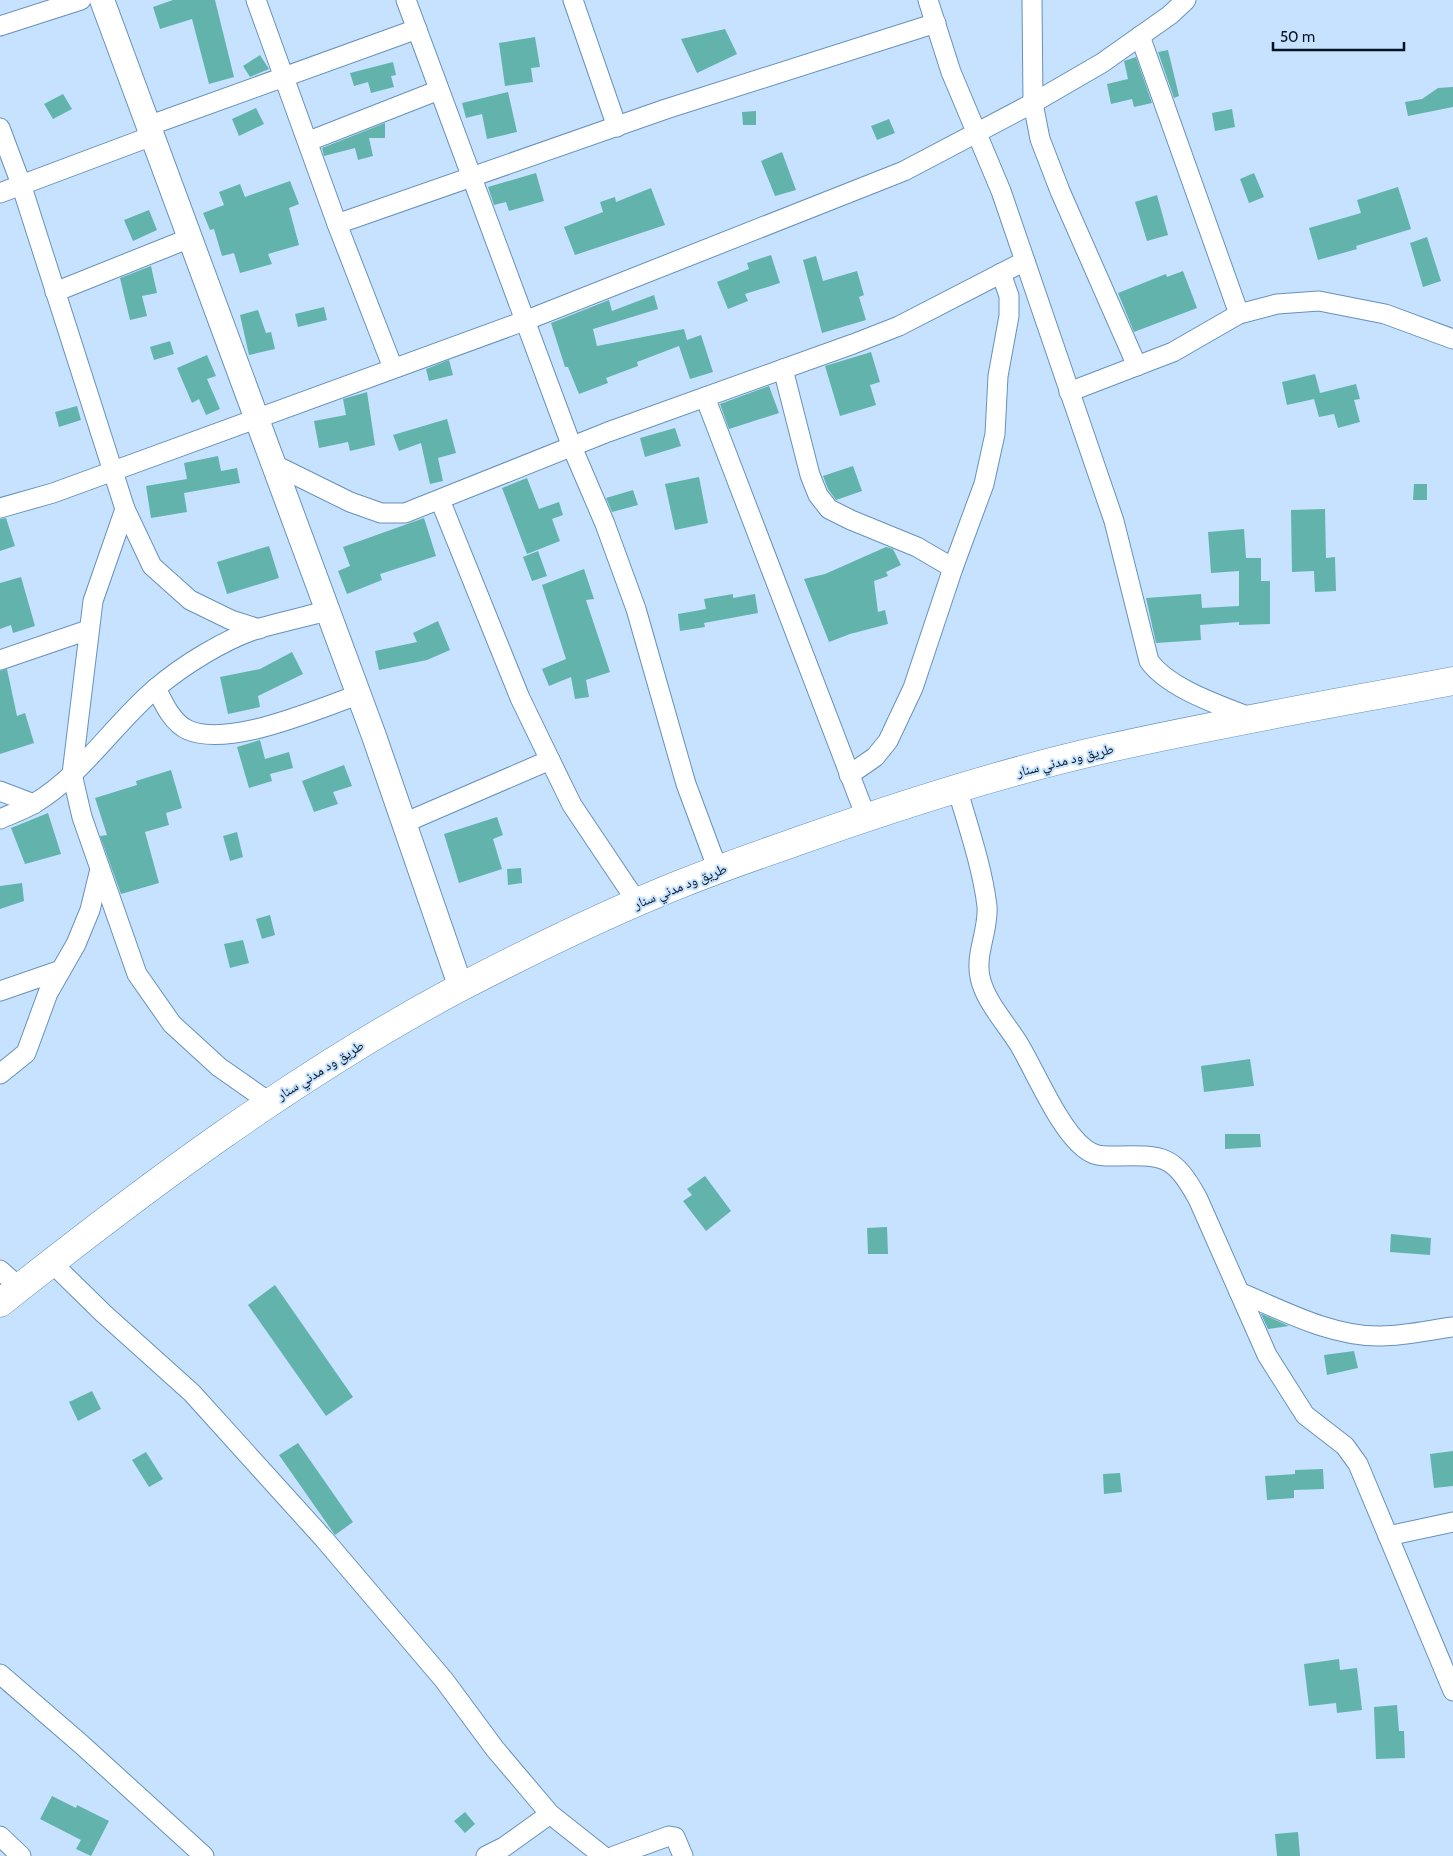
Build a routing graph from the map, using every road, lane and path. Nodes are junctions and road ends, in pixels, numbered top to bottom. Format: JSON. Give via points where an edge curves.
{"nodes":[{"id":1,"x":81,"y":0,"type":"edge"},
{"id":2,"x":102,"y":0,"type":"edge"},
{"id":3,"x":256,"y":0,"type":"edge"},
{"id":4,"x":406,"y":0,"type":"edge"},
{"id":5,"x":573,"y":0,"type":"edge"},
{"id":6,"x":928,"y":0,"type":"edge"},
{"id":7,"x":1032,"y":0,"type":"edge"},
{"id":8,"x":1186,"y":0,"type":"edge"},
{"id":9,"x":936,"y":24,"type":"junction"},
{"id":10,"x":0,"y":26,"type":"edge"},
{"id":11,"x":417,"y":29,"type":"junction"},
{"id":12,"x":1140,"y":36,"type":"junction"},
{"id":13,"x":285,"y":76,"type":"junction"},
{"id":14,"x":439,"y":90,"type":"junction"},
{"id":15,"x":1033,"y":103,"type":"junction"},
{"id":16,"x":617,"y":127,"type":"junction"},
{"id":17,"x":0,"y":128,"type":"edge"},
{"id":18,"x":150,"y":131,"type":"junction"},
{"id":19,"x":977,"y":133,"type":"junction"},
{"id":20,"x":309,"y":141,"type":"junction"},
{"id":21,"x":472,"y":179,"type":"junction"},
{"id":22,"x":21,"y":184,"type":"junction"},
{"id":23,"x":0,"y":193,"type":"edge"},
{"id":24,"x":337,"y":224,"type":"junction"},
{"id":25,"x":190,"y":238,"type":"junction"},
{"id":26,"x":1025,"y":261,"type":"junction"},
{"id":27,"x":1002,"y":273,"type":"junction"},
{"id":28,"x":55,"y":292,"type":"junction"},
{"id":29,"x":1239,"y":314,"type":"junction"},
{"id":30,"x":527,"y":320,"type":"junction"},
{"id":31,"x":1453,"y":339,"type":"edge"},
{"id":32,"x":1137,"y":366,"type":"junction"},
{"id":33,"x":393,"y":368,"type":"junction"},
{"id":34,"x":783,"y":369,"type":"junction"},
{"id":35,"x":1069,"y":392,"type":"junction"},
{"id":36,"x":705,"y":398,"type":"junction"},
{"id":37,"x":258,"y":418,"type":"junction"},
{"id":38,"x":572,"y":447,"type":"junction"},
{"id":39,"x":275,"y":465,"type":"junction"},
{"id":40,"x":114,"y":470,"type":"junction"},
{"id":41,"x":440,"y":500,"type":"junction"},
{"id":42,"x":0,"y":508,"type":"edge"},
{"id":43,"x":125,"y":509,"type":"junction"},
{"id":44,"x":953,"y":568,"type":"junction"},
{"id":45,"x":326,"y":611,"type":"junction"},
{"id":46,"x":259,"y":629,"type":"junction"},
{"id":47,"x":88,"y":630,"type":"junction"},
{"id":48,"x":0,"y":660,"type":"edge"},
{"id":49,"x":1453,"y":682,"type":"edge"},
{"id":50,"x":156,"y":688,"type":"junction"},
{"id":51,"x":358,"y":695,"type":"junction"},
{"id":52,"x":1252,"y":718,"type":"junction"},
{"id":53,"x":550,"y":760,"type":"junction"},
{"id":54,"x":72,"y":774,"type":"junction"},
{"id":55,"x":848,"y":775,"type":"junction"},
{"id":56,"x":957,"y":788,"type":"junction"},
{"id":57,"x":0,"y":791,"type":"edge"},
{"id":58,"x":34,"y":804,"type":"junction"},
{"id":59,"x":866,"y":817,"type":"junction"},
{"id":60,"x":0,"y":819,"type":"edge"},
{"id":61,"x":404,"y":823,"type":"junction"},
{"id":62,"x":100,"y":869,"type":"junction"},
{"id":63,"x":718,"y":870,"type":"junction"},
{"id":64,"x":637,"y":902,"type":"junction"},
{"id":65,"x":61,"y":970,"type":"junction"},
{"id":66,"x":460,"y":988,"type":"junction"},
{"id":67,"x":0,"y":991,"type":"edge"},
{"id":68,"x":0,"y":1074,"type":"edge"},
{"id":69,"x":269,"y":1102,"type":"junction"},
{"id":70,"x":51,"y":1262,"type":"junction"},
{"id":71,"x":7,"y":1287,"type":"edge"},
{"id":72,"x":1239,"y":1292,"type":"junction"},
{"id":73,"x":1453,"y":1327,"type":"edge"},
{"id":74,"x":1453,"y":1522,"type":"edge"},
{"id":75,"x":1388,"y":1536,"type":"junction"},
{"id":76,"x":0,"y":1674,"type":"edge"},
{"id":77,"x":1453,"y":1691,"type":"edge"},
{"id":78,"x":550,"y":1814,"type":"junction"},
{"id":79,"x":0,"y":1836,"type":"edge"},
{"id":80,"x":21,"y":1856,"type":"edge"},
{"id":81,"x":204,"y":1856,"type":"edge"},
{"id":82,"x":486,"y":1856,"type":"edge"},
{"id":83,"x":603,"y":1856,"type":"edge"},
{"id":84,"x":614,"y":1856,"type":"edge"},
{"id":85,"x":683,"y":1856,"type":"edge"}],
"edges":[{"from":1,"to":10,"type":"street"},
{"from":2,"to":18,"type":"street"},
{"from":3,"to":13,"type":"street"},
{"from":4,"to":11,"type":"street"},
{"from":5,"to":16,"type":"street"},
{"from":6,"to":9,"type":"street"},
{"from":7,"to":15,"type":"street"},
{"from":8,"to":12,"type":"street"},
{"from":9,"to":16,"type":"street"},
{"from":9,"to":19,"type":"street","via":[[951,72]]},
{"from":11,"to":13,"type":"street"},
{"from":11,"to":14,"type":"street"},
{"from":12,"to":15,"type":"street","via":[[1102,63]]},
{"from":12,"to":29,"type":"street"},
{"from":13,"to":18,"type":"street"},
{"from":13,"to":20,"type":"street"},
{"from":14,"to":20,"type":"street"},
{"from":14,"to":21,"type":"street"},
{"from":15,"to":19,"type":"street"},
{"from":15,"to":32,"type":"street","via":[[1040,140],[1060,191]]},
{"from":16,"to":21,"type":"street"},
{"from":17,"to":22,"type":"street"},
{"from":18,"to":22,"type":"street"},
{"from":18,"to":25,"type":"street"},
{"from":19,"to":26,"type":"street","via":[[1002,191]]},
{"from":19,"to":30,"type":"street","via":[[904,172]]},
{"from":20,"to":24,"type":"street"},
{"from":21,"to":24,"type":"street"},
{"from":21,"to":30,"type":"street"},
{"from":22,"to":23,"type":"street"},
{"from":22,"to":28,"type":"street"},
{"from":24,"to":33,"type":"street"},
{"from":25,"to":28,"type":"street"},
{"from":25,"to":37,"type":"street"},
{"from":26,"to":27,"type":"street"},
{"from":26,"to":35,"type":"street"},
{"from":27,"to":34,"type":"street","via":[[899,326]]},
{"from":27,"to":44,"type":"street","via":[[1009,296],[1009,316],[998,376],[995,434],[984,484]]},
{"from":28,"to":40,"type":"street"},
{"from":29,"to":31,"type":"street","via":[[1277,304],[1318,300],[1385,314]]},
{"from":29,"to":32,"type":"street","via":[[1173,352]]},
{"from":30,"to":33,"type":"street"},
{"from":30,"to":38,"type":"street"},
{"from":32,"to":35,"type":"street"},
{"from":33,"to":37,"type":"street"},
{"from":34,"to":36,"type":"street"},
{"from":34,"to":44,"type":"street","via":[[810,475],[818,495],[829,509],[917,547]]},
{"from":35,"to":52,"type":"street","via":[[1114,520],[1148,661],[1156,672],[1200,696]]},
{"from":36,"to":38,"type":"street"},
{"from":36,"to":55,"type":"street"},
{"from":37,"to":39,"type":"street"},
{"from":37,"to":40,"type":"street"},
{"from":38,"to":41,"type":"street"},
{"from":38,"to":63,"type":"street","via":[[636,609],[686,784]]},
{"from":39,"to":41,"type":"street","via":[[380,513],[405,513]]},
{"from":39,"to":45,"type":"street"},
{"from":40,"to":42,"type":"street","via":[[53,493]]},
{"from":40,"to":43,"type":"street"},
{"from":41,"to":53,"type":"street","via":[[520,698]]},
{"from":43,"to":46,"type":"street","via":[[152,566],[169,583],[190,600],[231,620]]},
{"from":43,"to":47,"type":"street","via":[[93,601]]},
{"from":44,"to":55,"type":"street","via":[[913,688],[888,741],[875,757]]},
{"from":45,"to":46,"type":"street"},
{"from":45,"to":51,"type":"street"},
{"from":46,"to":50,"type":"street","via":[[213,649]]},
{"from":47,"to":48,"type":"street"},
{"from":47,"to":54,"type":"street"},
{"from":49,"to":52,"type":"highway","name":"طريق ود مدني سنار"},
{"from":50,"to":51,"type":"street","via":[[166,710],[187,730],[220,736],[253,730]]},
{"from":50,"to":54,"type":"street"},
{"from":51,"to":61,"type":"street"},
{"from":52,"to":56,"type":"highway","name":"طريق ود مدني سنار","via":[[1102,749]]},
{"from":53,"to":61,"type":"street"},
{"from":53,"to":64,"type":"street","via":[[572,805]]},
{"from":54,"to":58,"type":"street"},
{"from":54,"to":62,"type":"street","via":[[82,817]]},
{"from":55,"to":59,"type":"street"},
{"from":56,"to":59,"type":"highway","name":"طريق ود مدني سنار"},
{"from":56,"to":72,"type":"street","via":[[987,908],[978,962],[980,979],[988,998],[1019,1044],[1070,1133],[1084,1148],[1096,1156],[1153,1155],[1172,1162],[1184,1174]]},
{"from":57,"to":58,"type":"street"},
{"from":58,"to":60,"type":"street"},
{"from":59,"to":63,"type":"highway","name":"طريق ود مدني سنار"},
{"from":61,"to":66,"type":"street"},
{"from":62,"to":65,"type":"street","via":[[90,910]]},
{"from":62,"to":69,"type":"street","via":[[137,974],[172,1024],[219,1067]]},
{"from":63,"to":64,"type":"highway","name":"طريق ود مدني سنار"},
{"from":64,"to":66,"type":"highway","name":"طريق ود مدني سنار"},
{"from":65,"to":67,"type":"street"},
{"from":65,"to":68,"type":"street","via":[[48,993],[26,1053]]},
{"from":66,"to":69,"type":"highway","name":"طريق ود مدني سنار"},
{"from":69,"to":70,"type":"highway","name":"طريق ود مدني سنار"},
{"from":70,"to":71,"type":"highway","name":"طريق ود مدني سنار"},
{"from":70,"to":78,"type":"street","via":[[192,1393],[324,1539],[444,1680],[495,1749]]},
{"from":72,"to":73,"type":"street","via":[[1316,1324],[1354,1334],[1382,1336]]},
{"from":72,"to":75,"type":"street","via":[[1267,1355],[1305,1415],[1345,1446],[1358,1464]]},
{"from":74,"to":75,"type":"street"},
{"from":75,"to":77,"type":"street"},
{"from":76,"to":81,"type":"street"},
{"from":78,"to":82,"type":"street"},
{"from":78,"to":83,"type":"street"},
{"from":79,"to":80,"type":"street"},
{"from":84,"to":85,"type":"street","via":[[670,1836],[679,1841]]}]}
